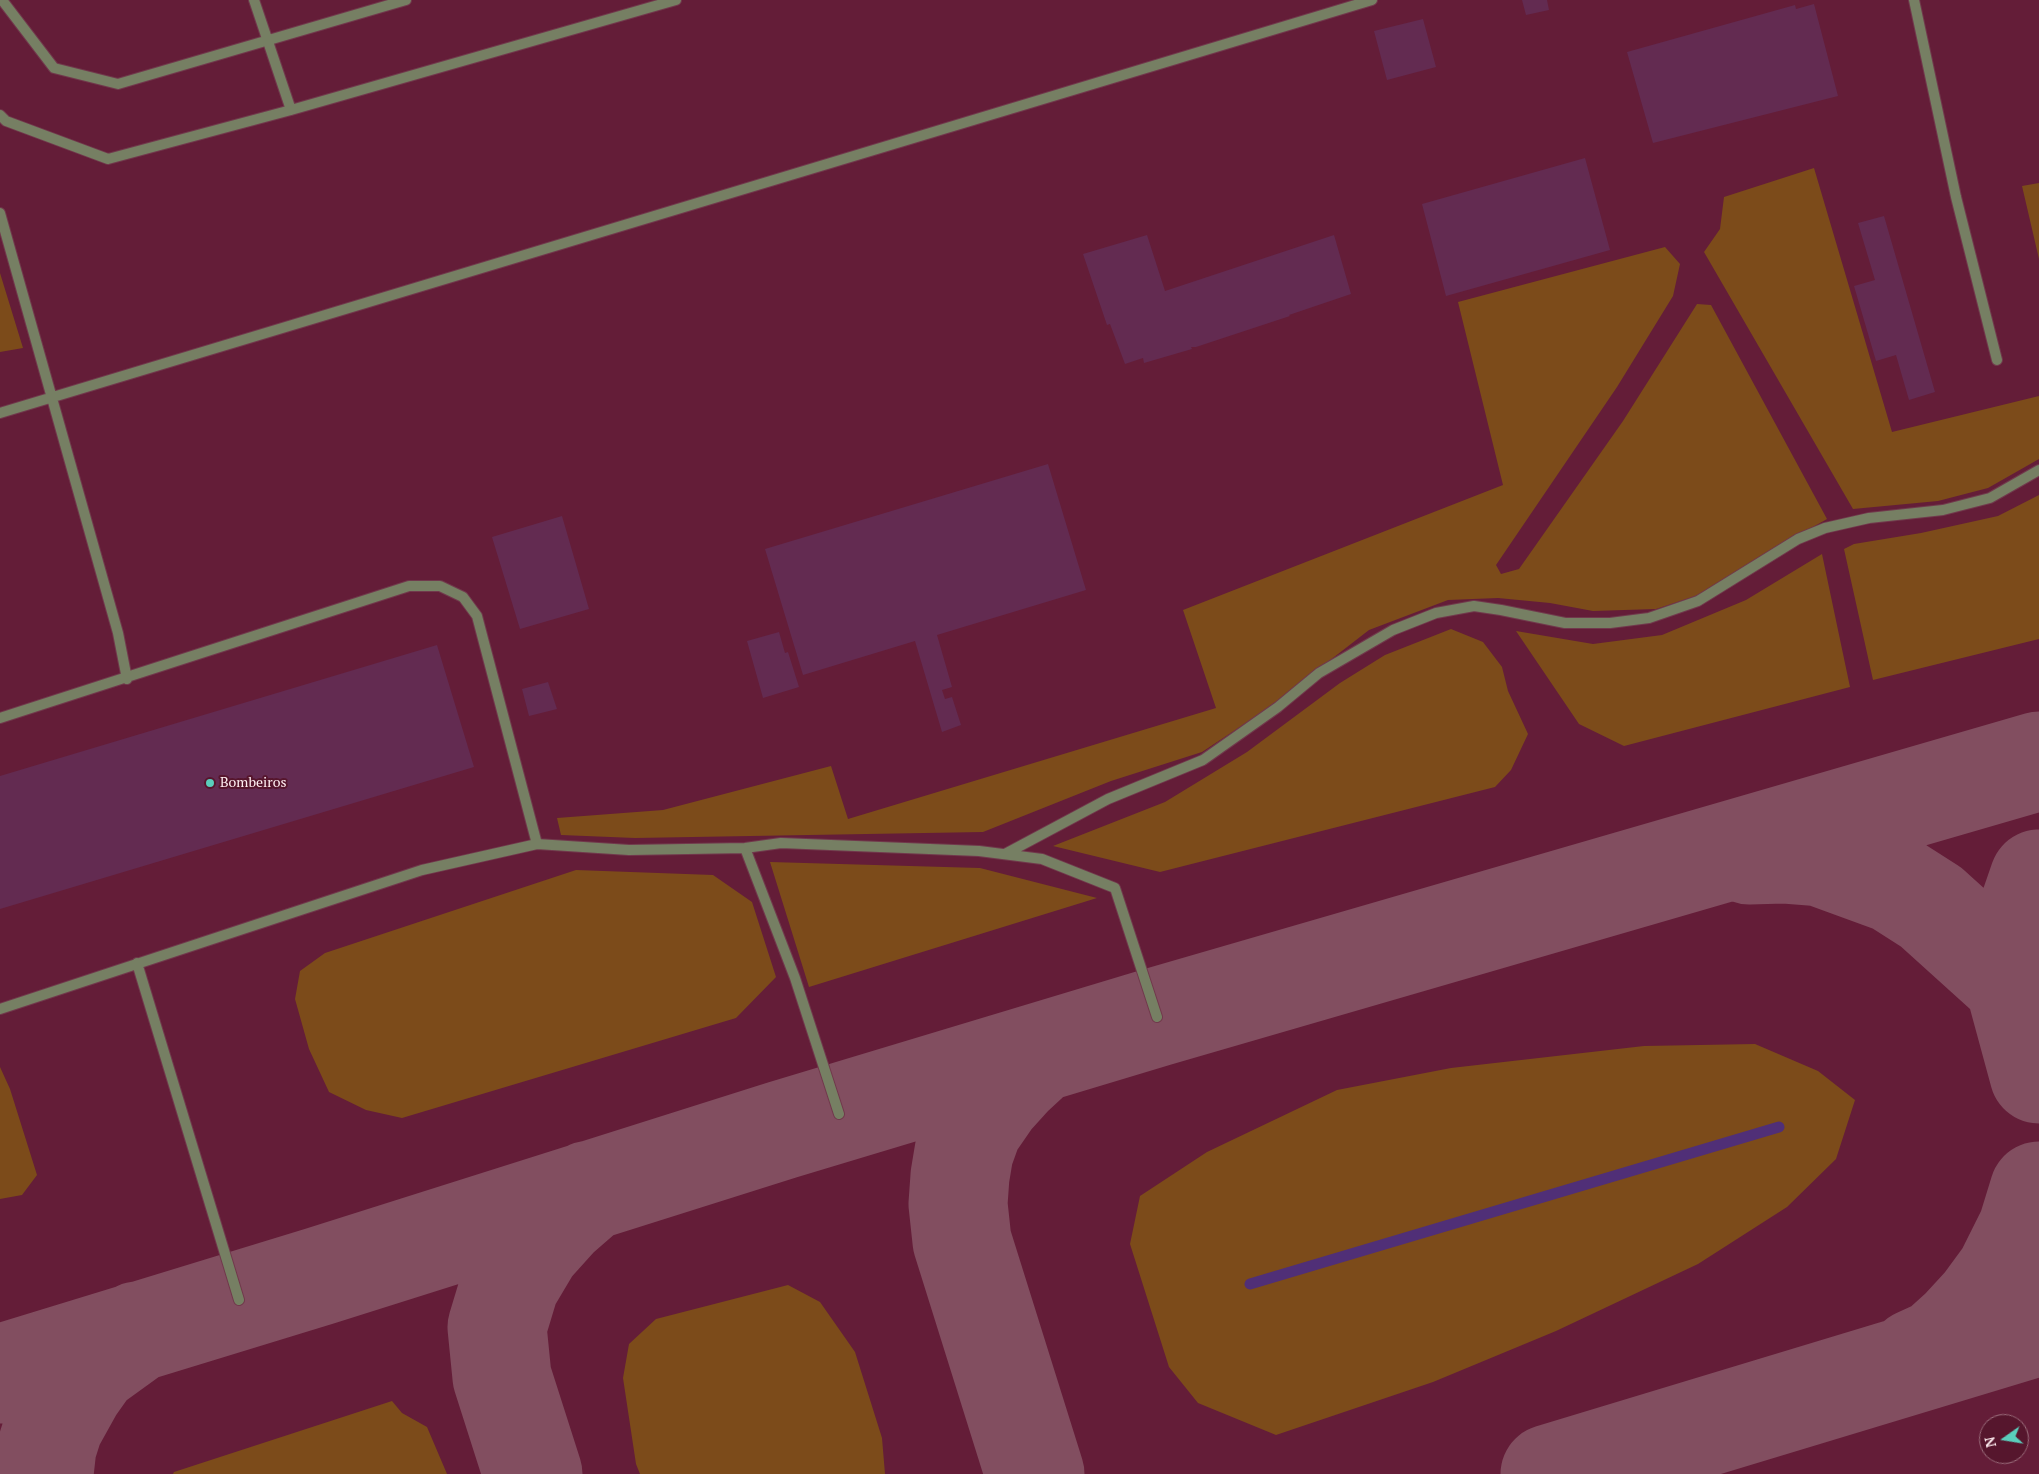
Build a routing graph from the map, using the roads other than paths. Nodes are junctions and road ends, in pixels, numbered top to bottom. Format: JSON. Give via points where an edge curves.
{"nodes":[{"id":1,"x":2,"y":0,"type":"edge"},
{"id":2,"x":254,"y":0,"type":"edge"},
{"id":3,"x":406,"y":0,"type":"edge"},
{"id":4,"x":676,"y":0,"type":"edge"},
{"id":5,"x":1372,"y":0,"type":"edge"},
{"id":6,"x":1914,"y":0,"type":"edge"},
{"id":7,"x":266,"y":41,"type":"junction"},
{"id":8,"x":291,"y":110,"type":"junction"},
{"id":9,"x":0,"y":116,"type":"edge"},
{"id":10,"x":0,"y":213,"type":"edge"},
{"id":11,"x":1997,"y":360,"type":"dead end"},
{"id":12,"x":51,"y":397,"type":"junction"},
{"id":13,"x":0,"y":413,"type":"edge"},
{"id":14,"x":2039,"y":470,"type":"edge"},
{"id":15,"x":127,"y":679,"type":"junction"},
{"id":16,"x":0,"y":718,"type":"edge"},
{"id":17,"x":537,"y":844,"type":"junction"},
{"id":18,"x":745,"y":848,"type":"junction"},
{"id":19,"x":1005,"y":854,"type":"junction"},
{"id":20,"x":138,"y":963,"type":"junction"},
{"id":21,"x":0,"y":1009,"type":"edge"},
{"id":22,"x":1157,"y":1017,"type":"dead end"},
{"id":23,"x":839,"y":1114,"type":"dead end"},
{"id":24,"x":239,"y":1300,"type":"dead end"}],
"edges":[{"from":1,"to":7,"type":"lane","via":[[54,68],[118,84]]},
{"from":2,"to":7,"type":"lane"},
{"from":3,"to":7,"type":"lane"},
{"from":4,"to":8,"type":"lane"},
{"from":5,"to":12,"type":"lane"},
{"from":6,"to":11,"type":"lane","via":[[1956,197]]},
{"from":7,"to":8,"type":"lane"},
{"from":8,"to":9,"type":"lane","via":[[108,159]]},
{"from":10,"to":12,"type":"lane"},
{"from":12,"to":13,"type":"lane"},
{"from":12,"to":15,"type":"lane","via":[[118,633]]},
{"from":14,"to":19,"type":"lane","via":[[1990,498],[1943,510],[1869,518],[1825,528],[1798,539],[1698,601],[1650,618],[1610,624],[1566,623],[1474,606],[1436,613],[1393,630],[1319,673],[1278,708],[1203,760],[1108,799]]},
{"from":15,"to":16,"type":"lane"},
{"from":15,"to":17,"type":"lane","via":[[409,586],[440,586],[463,597],[478,616]]},
{"from":17,"to":18,"type":"lane","via":[[629,850]]},
{"from":17,"to":20,"type":"lane","via":[[422,870]]},
{"from":18,"to":19,"type":"lane","via":[[781,843]]},
{"from":18,"to":23,"type":"lane","via":[[795,978]]},
{"from":19,"to":22,"type":"lane","via":[[1042,859],[1115,888]]},
{"from":20,"to":21,"type":"lane"},
{"from":20,"to":24,"type":"lane"}]}
